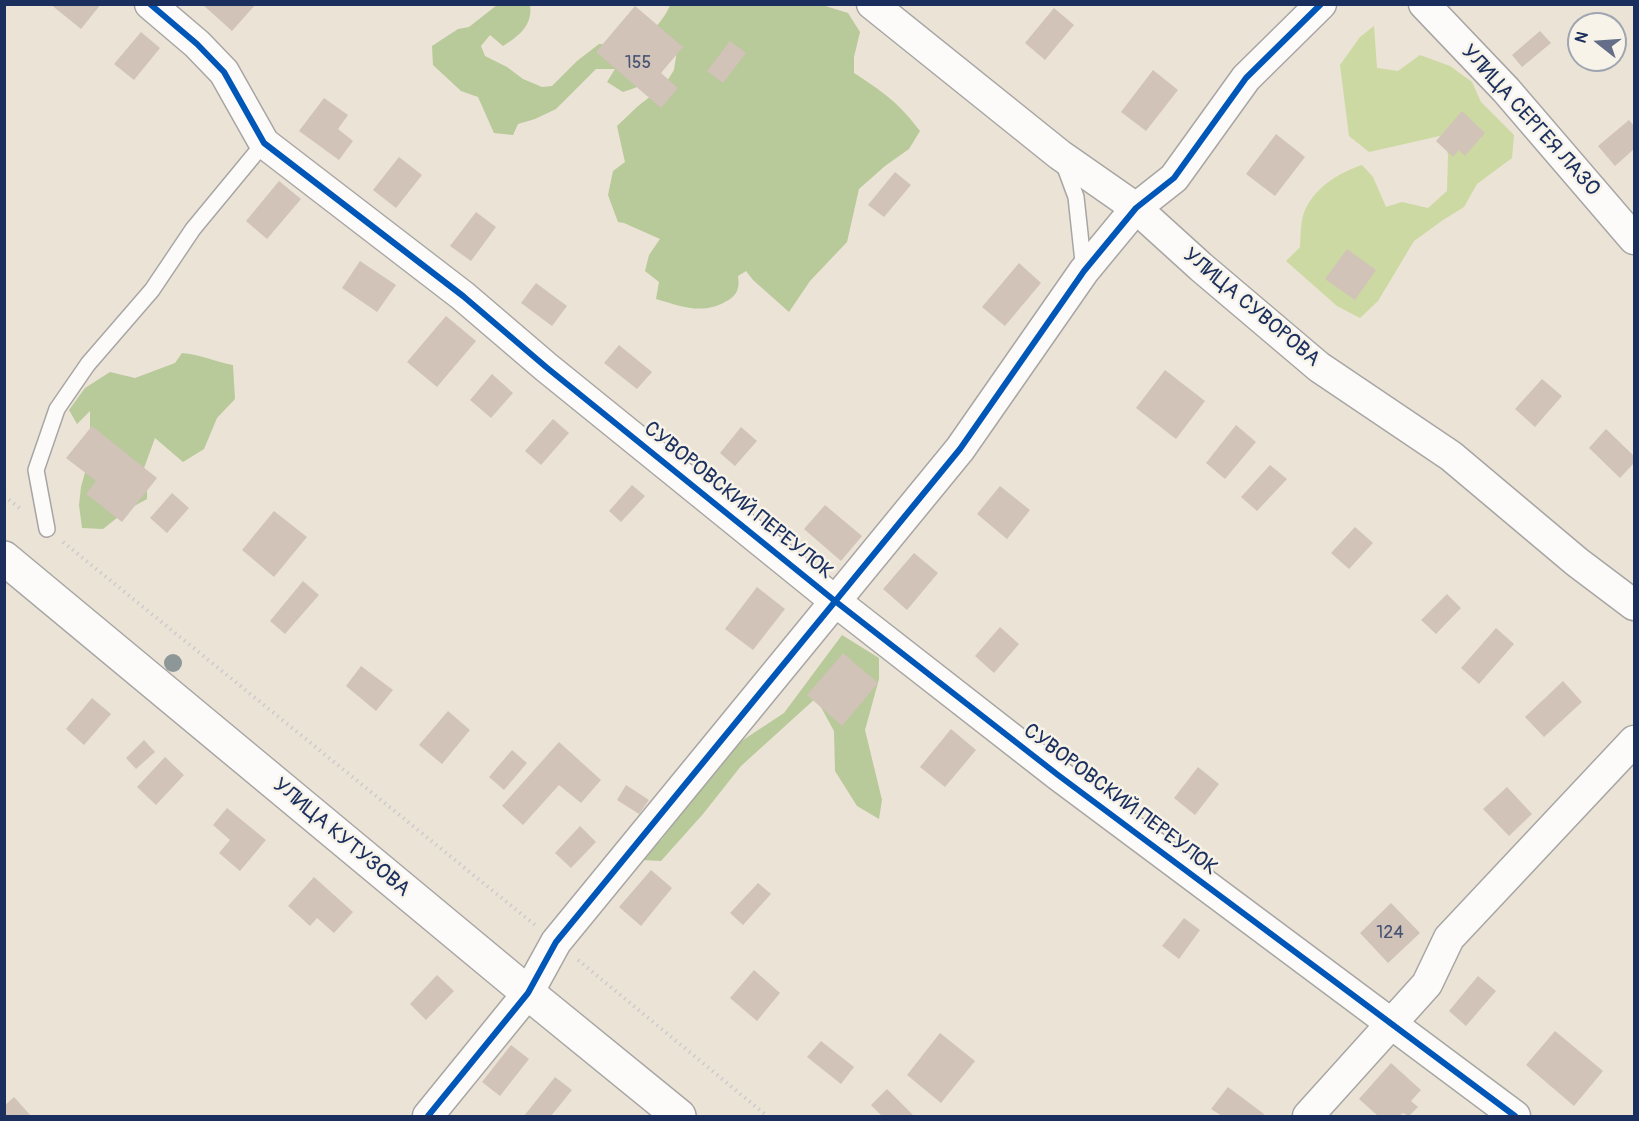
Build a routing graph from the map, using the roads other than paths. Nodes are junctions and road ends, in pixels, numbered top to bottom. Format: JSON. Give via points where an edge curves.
{"nodes":[{"id":1,"x":150,"y":4,"type":"edge"},
{"id":2,"x":872,"y":4,"type":"edge"},
{"id":3,"x":1321,"y":4,"type":"edge"},
{"id":4,"x":1424,"y":4,"type":"edge"},
{"id":5,"x":264,"y":143,"type":"junction"},
{"id":6,"x":1060,"y":155,"type":"junction"},
{"id":7,"x":1136,"y":208,"type":"junction"},
{"id":8,"x":1635,"y":239,"type":"edge"},
{"id":9,"x":1084,"y":271,"type":"junction"},
{"id":10,"x":47,"y":529,"type":"road end"},
{"id":11,"x":4,"y":558,"type":"edge"},
{"id":12,"x":835,"y":601,"type":"junction"},
{"id":13,"x":1635,"y":605,"type":"edge"},
{"id":14,"x":1635,"y":741,"type":"edge"},
{"id":15,"x":528,"y":993,"type":"junction"},
{"id":16,"x":1392,"y":1023,"type":"junction"},
{"id":17,"x":428,"y":1116,"type":"edge"},
{"id":18,"x":679,"y":1116,"type":"edge"},
{"id":19,"x":1308,"y":1116,"type":"edge"},
{"id":20,"x":1515,"y":1116,"type":"edge"}],
"edges":[{"from":1,"to":5,"type":"street","name":"СУВОРОВСКИЙ ПЕРЕУЛОК","via":[[224,72]]},
{"from":2,"to":6,"type":"street","name":"УЛИЦА СУВОРОВА"},
{"from":3,"to":7,"type":"street","via":[[1246,78],[1174,178]]},
{"from":4,"to":8,"type":"street","name":"УЛИЦА СЕРГЕЯ ЛАЗО","via":[[1506,90]]},
{"from":5,"to":10,"type":"lane","via":[[193,229],[152,291],[88,364],[57,409],[36,470]]},
{"from":5,"to":12,"type":"street","name":"СУВОРОВСКИЙ ПЕРЕУЛОК","via":[[463,296]]},
{"from":6,"to":7,"type":"street","name":"УЛИЦА СУВОРОВА"},
{"from":6,"to":9,"type":"lane","via":[[1076,197]]},
{"from":7,"to":9,"type":"street"},
{"from":7,"to":13,"type":"street","name":"УЛИЦА СУВОРОВА","via":[[1319,367],[1451,456],[1577,562]]},
{"from":9,"to":12,"type":"street","via":[[960,449]]},
{"from":11,"to":15,"type":"street","name":"УЛИЦА КУТУЗОВА"},
{"from":12,"to":15,"type":"street","via":[[556,942]]},
{"from":12,"to":16,"type":"street","name":"СУВОРОВСКИЙ ПЕРЕУЛОК","via":[[1058,775]]},
{"from":14,"to":16,"type":"street","via":[[1449,938],[1426,984]]},
{"from":15,"to":17,"type":"street"},
{"from":15,"to":18,"type":"street","name":"УЛИЦА КУТУЗОВА"},
{"from":16,"to":19,"type":"street"},
{"from":16,"to":20,"type":"street","name":"СУВОРОВСКИЙ ПЕРЕУЛОК"}]}
